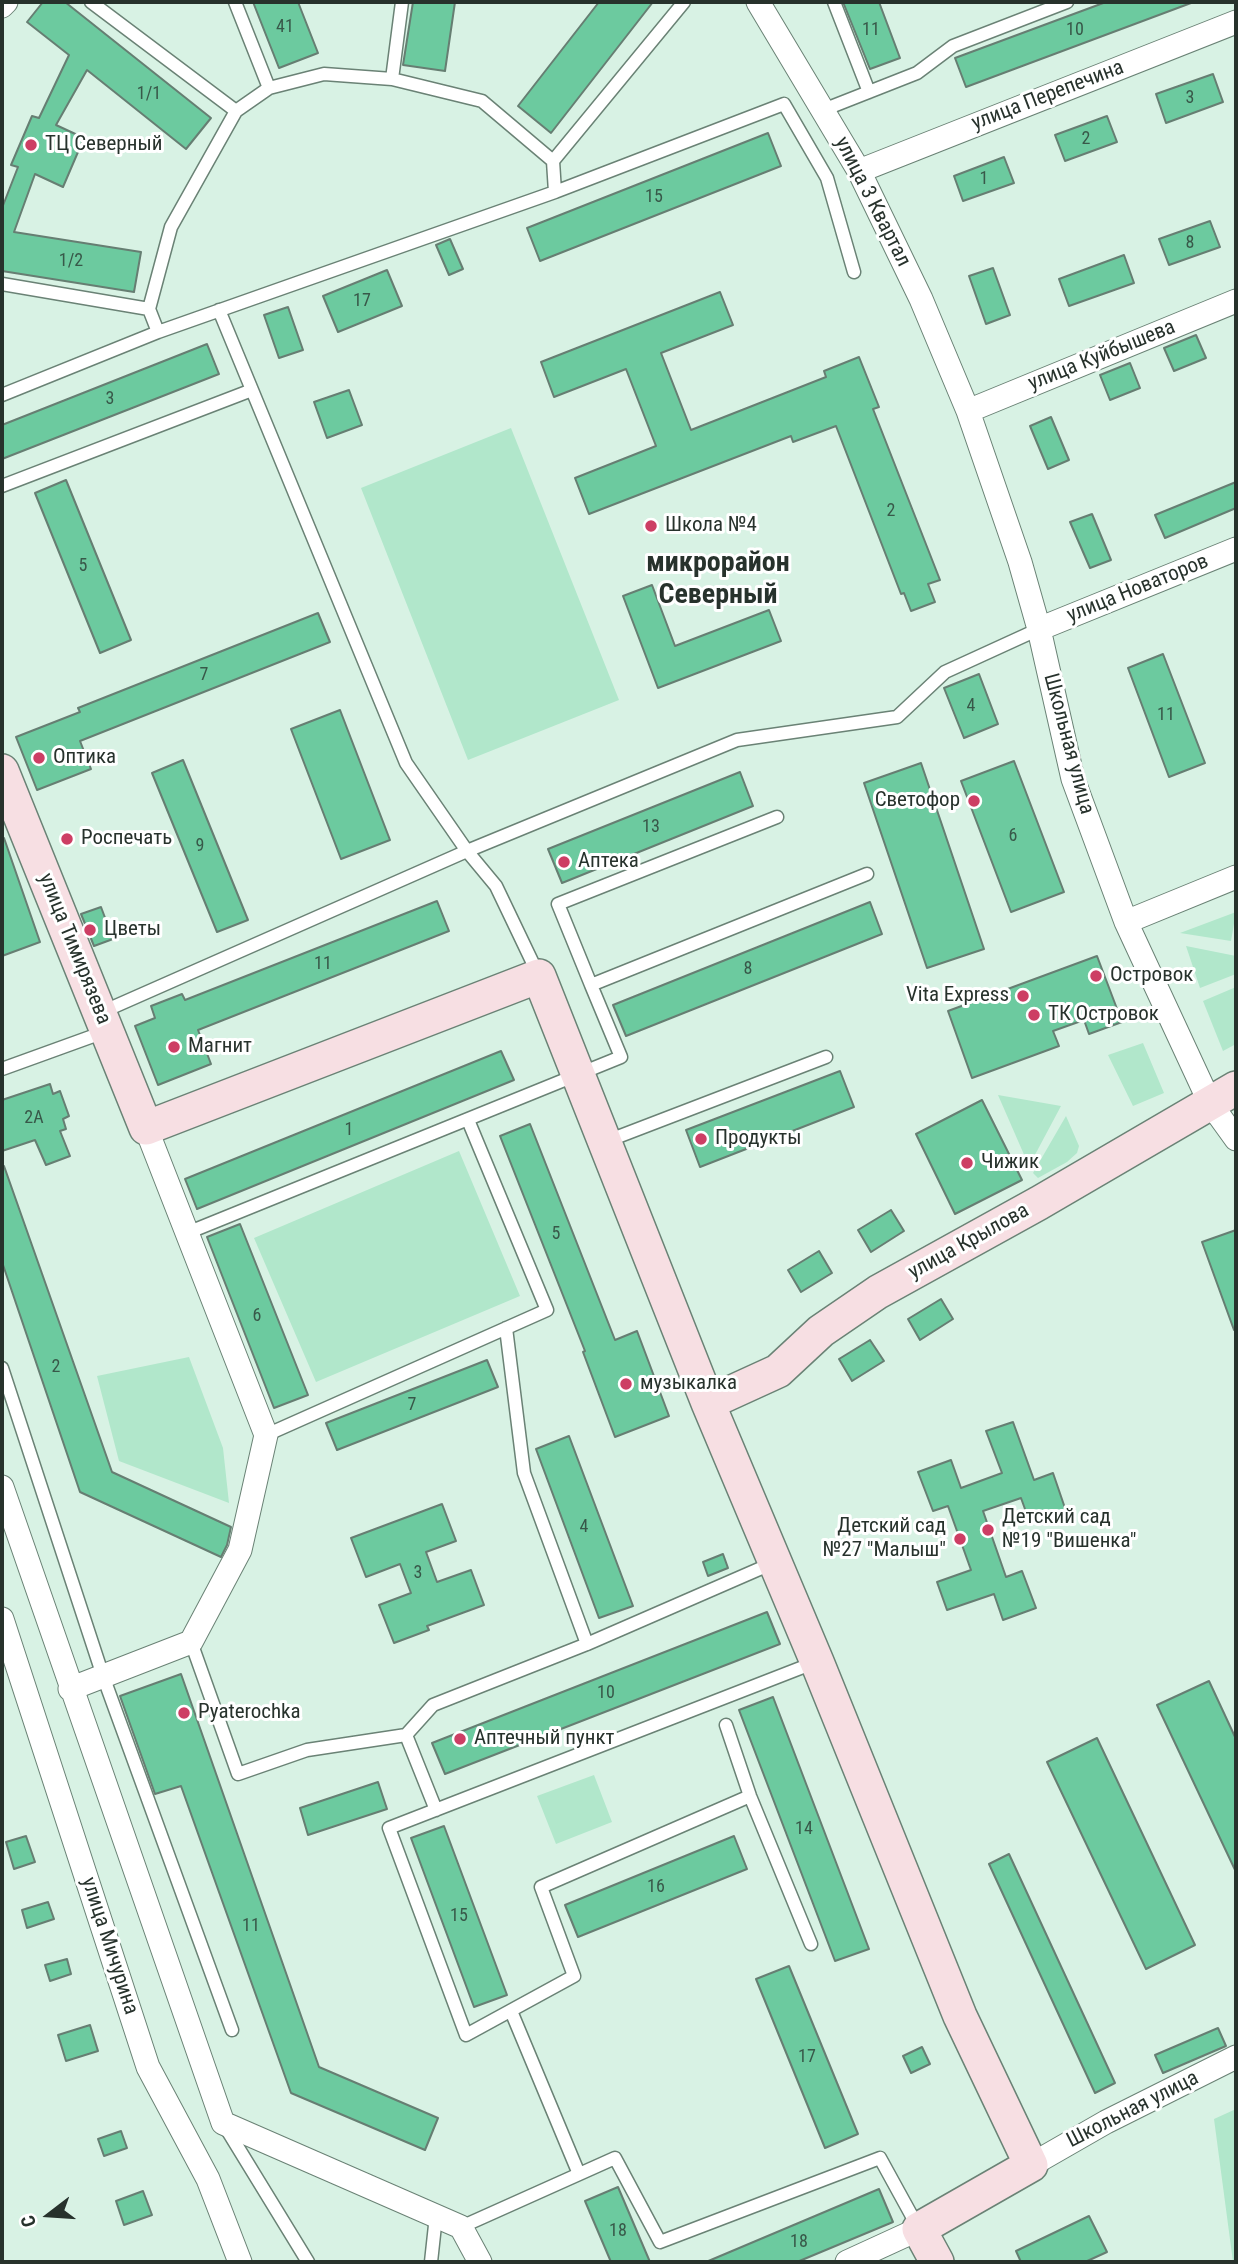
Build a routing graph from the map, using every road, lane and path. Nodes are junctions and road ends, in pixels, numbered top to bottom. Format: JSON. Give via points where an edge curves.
{"nodes":[{"id":1,"x":6,"y":2,"type":"edge"},
{"id":2,"x":91,"y":2,"type":"edge"},
{"id":3,"x":235,"y":2,"type":"edge"},
{"id":4,"x":402,"y":2,"type":"edge"},
{"id":5,"x":684,"y":2,"type":"edge"},
{"id":6,"x":758,"y":2,"type":"edge"},
{"id":7,"x":834,"y":2,"type":"edge"},
{"id":8,"x":1067,"y":2,"type":"edge"},
{"id":9,"x":2,"y":6,"type":"edge"},
{"id":10,"x":1236,"y":22,"type":"edge"},
{"id":11,"x":392,"y":79,"type":"junction"},
{"id":12,"x":269,"y":88,"type":"junction"},
{"id":13,"x":869,"y":92,"type":"junction"},
{"id":14,"x":823,"y":110,"type":"junction"},
{"id":15,"x":236,"y":111,"type":"junction"},
{"id":16,"x":554,"y":161,"type":"junction"},
{"id":17,"x":859,"y":171,"type":"junction"},
{"id":18,"x":555,"y":192,"type":"junction"},
{"id":19,"x":854,"y":272,"type":"dead end"},
{"id":20,"x":2,"y":284,"type":"edge"},
{"id":21,"x":1236,"y":300,"type":"edge"},
{"id":22,"x":149,"y":309,"type":"junction"},
{"id":23,"x":219,"y":310,"type":"junction"},
{"id":24,"x":158,"y":332,"type":"junction"},
{"id":25,"x":252,"y":390,"type":"junction"},
{"id":26,"x":2,"y":395,"type":"edge"},
{"id":27,"x":968,"y":411,"type":"junction"},
{"id":28,"x":2,"y":486,"type":"edge"},
{"id":29,"x":1236,"y":549,"type":"edge"},
{"id":30,"x":1039,"y":629,"type":"junction"},
{"id":31,"x":2,"y":771,"type":"edge"},
{"id":32,"x":777,"y":817,"type":"dead end"},
{"id":33,"x":467,"y":851,"type":"junction"},
{"id":34,"x":867,"y":874,"type":"dead end"},
{"id":35,"x":1236,"y":877,"type":"edge"},
{"id":36,"x":1126,"y":922,"type":"junction"},
{"id":37,"x":539,"y":976,"type":"junction"},
{"id":38,"x":591,"y":985,"type":"junction"},
{"id":39,"x":104,"y":1021,"type":"junction"},
{"id":40,"x":826,"y":1057,"type":"dead end"},
{"id":41,"x":2,"y":1069,"type":"edge"},
{"id":42,"x":577,"y":1076,"type":"junction"},
{"id":43,"x":1223,"y":1095,"type":"edge"},
{"id":44,"x":468,"y":1119,"type":"junction"},
{"id":45,"x":146,"y":1128,"type":"junction"},
{"id":46,"x":1236,"y":1139,"type":"edge"},
{"id":47,"x":603,"y":1142,"type":"junction"},
{"id":48,"x":187,"y":1233,"type":"junction"},
{"id":49,"x":506,"y":1328,"type":"junction"},
{"id":50,"x":2,"y":1368,"type":"edge"},
{"id":51,"x":708,"y":1403,"type":"junction"},
{"id":52,"x":266,"y":1435,"type":"junction"},
{"id":53,"x":2,"y":1487,"type":"edge"},
{"id":54,"x":774,"y":1562,"type":"junction"},
{"id":55,"x":2,"y":1619,"type":"edge"},
{"id":56,"x":191,"y":1643,"type":"junction"},
{"id":57,"x":587,"y":1644,"type":"junction"},
{"id":58,"x":817,"y":1662,"type":"junction"},
{"id":59,"x":103,"y":1676,"type":"junction"},
{"id":60,"x":70,"y":1689,"type":"junction"},
{"id":61,"x":726,"y":1725,"type":"dead end"},
{"id":62,"x":406,"y":1735,"type":"junction"},
{"id":63,"x":750,"y":1796,"type":"junction"},
{"id":64,"x":436,"y":1810,"type":"junction"},
{"id":65,"x":811,"y":1944,"type":"dead end"},
{"id":66,"x":511,"y":2011,"type":"junction"},
{"id":67,"x":232,"y":2030,"type":"dead end"},
{"id":68,"x":1236,"y":2057,"type":"edge"},
{"id":69,"x":223,"y":2123,"type":"junction"},
{"id":70,"x":1031,"y":2165,"type":"junction"},
{"id":71,"x":579,"y":2174,"type":"junction"},
{"id":72,"x":436,"y":2216,"type":"junction"},
{"id":73,"x":461,"y":2227,"type":"junction"},
{"id":74,"x":919,"y":2230,"type":"junction"},
{"id":75,"x":240,"y":2262,"type":"edge"},
{"id":76,"x":308,"y":2262,"type":"edge"},
{"id":77,"x":430,"y":2262,"type":"edge"},
{"id":78,"x":480,"y":2262,"type":"edge"},
{"id":79,"x":847,"y":2262,"type":"edge"},
{"id":80,"x":937,"y":2262,"type":"edge"}],
"edges":[{"from":1,"to":9,"type":"street"},
{"from":2,"to":15,"type":"lane"},
{"from":3,"to":12,"type":"lane"},
{"from":4,"to":11,"type":"lane"},
{"from":5,"to":16,"type":"lane"},
{"from":6,"to":14,"type":"street","name":"улица 3 Квартал"},
{"from":7,"to":13,"type":"lane"},
{"from":8,"to":13,"type":"lane","via":[[953,46],[917,74]]},
{"from":10,"to":17,"type":"street","name":"улица Перепечина"},
{"from":11,"to":12,"type":"lane","via":[[324,74]]},
{"from":11,"to":16,"type":"lane","via":[[482,101]]},
{"from":12,"to":15,"type":"lane"},
{"from":13,"to":14,"type":"lane"},
{"from":14,"to":17,"type":"street","name":"улица 3 Квартал"},
{"from":15,"to":22,"type":"lane","via":[[171,227]]},
{"from":16,"to":18,"type":"lane"},
{"from":17,"to":27,"type":"street","name":"улица 3 Квартал","via":[[921,299]]},
{"from":18,"to":19,"type":"lane","via":[[785,104],[827,178]]},
{"from":18,"to":23,"type":"lane"},
{"from":20,"to":22,"type":"lane"},
{"from":21,"to":27,"type":"street","name":"улица Куйбышева"},
{"from":22,"to":24,"type":"lane"},
{"from":23,"to":24,"type":"lane"},
{"from":23,"to":25,"type":"lane"},
{"from":24,"to":26,"type":"lane"},
{"from":25,"to":28,"type":"lane"},
{"from":25,"to":33,"type":"lane","via":[[406,763]]},
{"from":27,"to":30,"type":"street","name":"Школьная улица"},
{"from":29,"to":30,"type":"street","name":"улица Новаторов"},
{"from":30,"to":33,"type":"lane","via":[[944,672],[897,717],[737,740]]},
{"from":30,"to":36,"type":"street","name":"Школьная улица","via":[[1073,779]]},
{"from":31,"to":39,"type":"street","name":"улица Тимирязева"},
{"from":32,"to":38,"type":"lane","via":[[558,904]]},
{"from":33,"to":37,"type":"lane","via":[[496,886]]},
{"from":33,"to":39,"type":"lane"},
{"from":34,"to":38,"type":"lane"},
{"from":35,"to":36,"type":"street"},
{"from":36,"to":43,"type":"street","name":"Школьная улица"},
{"from":37,"to":42,"type":"street"},
{"from":37,"to":45,"type":"street"},
{"from":38,"to":42,"type":"lane","via":[[621,1057]]},
{"from":39,"to":41,"type":"lane"},
{"from":39,"to":45,"type":"street","name":"улица Тимирязева"},
{"from":40,"to":47,"type":"lane"},
{"from":42,"to":44,"type":"lane"},
{"from":42,"to":47,"type":"street"},
{"from":43,"to":46,"type":"street","name":"Школьная улица"},
{"from":43,"to":51,"type":"street","name":"улица Крылова","via":[[878,1292],[821,1331],[778,1371]]},
{"from":44,"to":48,"type":"lane"},
{"from":44,"to":49,"type":"lane","via":[[547,1310]]},
{"from":45,"to":48,"type":"street"},
{"from":47,"to":51,"type":"street"},
{"from":48,"to":52,"type":"street"},
{"from":49,"to":52,"type":"lane"},
{"from":49,"to":57,"type":"lane","via":[[524,1474]]},
{"from":50,"to":59,"type":"lane"},
{"from":51,"to":54,"type":"street"},
{"from":52,"to":56,"type":"street","via":[[240,1550]]},
{"from":53,"to":60,"type":"street"},
{"from":54,"to":57,"type":"lane"},
{"from":54,"to":58,"type":"street"},
{"from":55,"to":75,"type":"street","name":"улица Мичурина","via":[[148,2067],[208,2179]]},
{"from":56,"to":59,"type":"street"},
{"from":56,"to":62,"type":"lane","via":[[237,1773],[307,1750]]},
{"from":57,"to":62,"type":"lane","via":[[433,1705]]},
{"from":58,"to":64,"type":"lane"},
{"from":58,"to":70,"type":"street","via":[[960,2016]]},
{"from":59,"to":60,"type":"street"},
{"from":59,"to":67,"type":"lane"},
{"from":60,"to":69,"type":"street"},
{"from":61,"to":63,"type":"lane"},
{"from":62,"to":64,"type":"lane"},
{"from":63,"to":65,"type":"lane"},
{"from":63,"to":66,"type":"lane","via":[[541,1887],[574,1976]]},
{"from":64,"to":66,"type":"lane","via":[[389,1828],[466,2035]]},
{"from":66,"to":71,"type":"lane"},
{"from":68,"to":70,"type":"street","name":"Школьная улица"},
{"from":69,"to":72,"type":"street"},
{"from":69,"to":76,"type":"lane"},
{"from":70,"to":74,"type":"street"},
{"from":71,"to":73,"type":"lane"},
{"from":71,"to":74,"type":"lane","via":[[615,2158],[660,2242],[880,2158]]},
{"from":72,"to":73,"type":"street"},
{"from":72,"to":77,"type":"lane"},
{"from":73,"to":78,"type":"street"},
{"from":74,"to":79,"type":"street"},
{"from":74,"to":80,"type":"street"}]}
